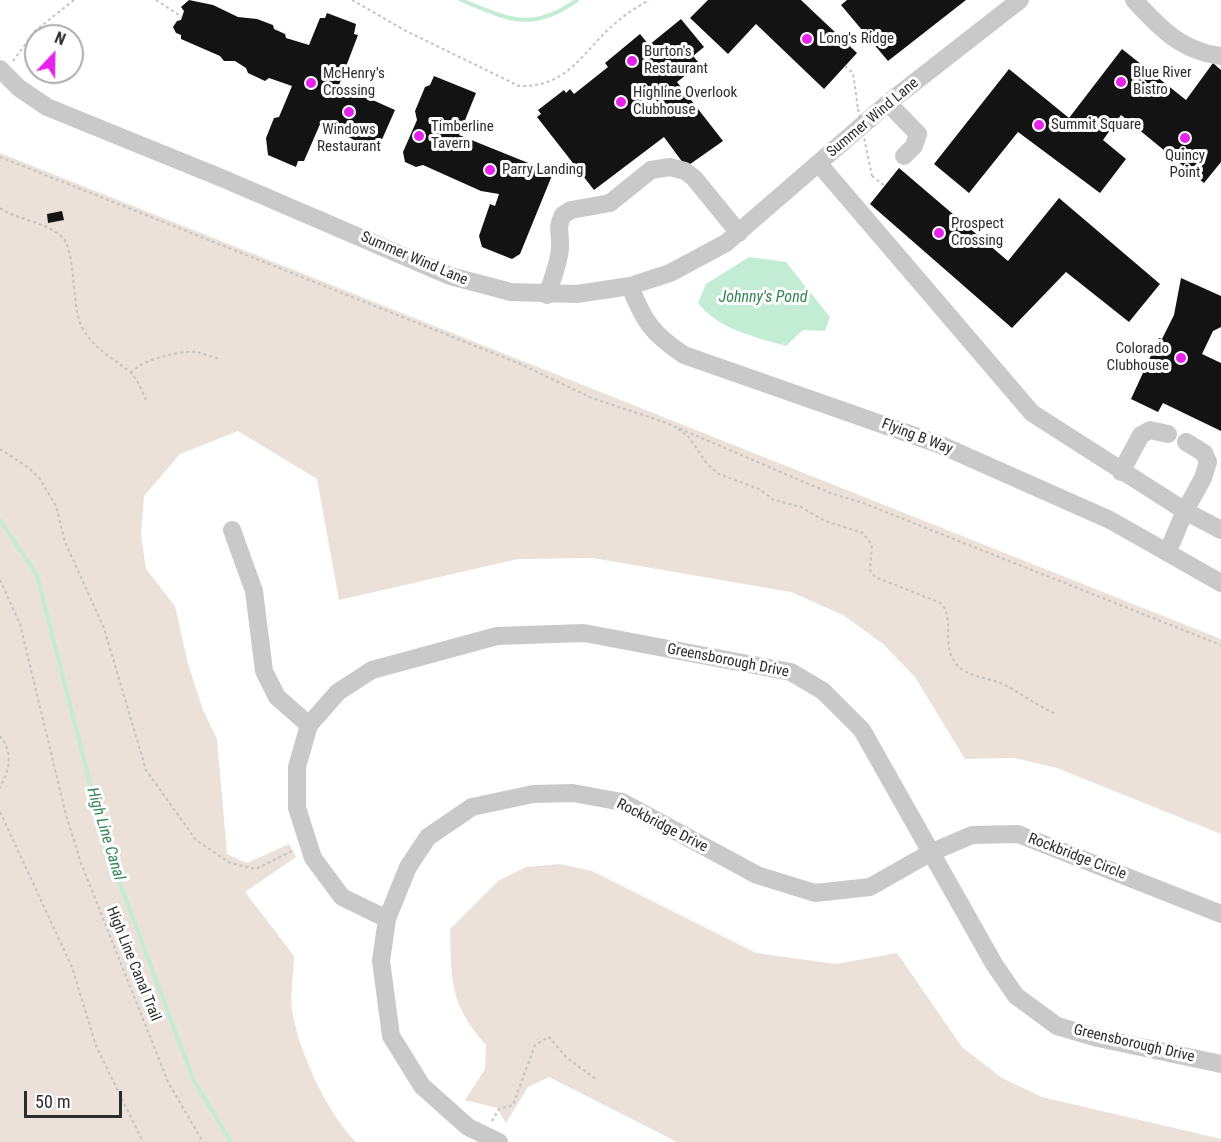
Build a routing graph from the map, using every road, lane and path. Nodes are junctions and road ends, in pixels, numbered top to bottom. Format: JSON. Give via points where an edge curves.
{"nodes":[{"id":1,"x":74,"y":0,"type":"edge"},
{"id":2,"x":156,"y":0,"type":"edge"},
{"id":3,"x":352,"y":0,"type":"edge"},
{"id":4,"x":650,"y":0,"type":"edge"},
{"id":5,"x":1020,"y":0,"type":"edge"},
{"id":6,"x":1134,"y":0,"type":"edge"},
{"id":7,"x":644,"y":2,"type":"edge"},
{"id":8,"x":182,"y":17,"type":"dead end"},
{"id":9,"x":1221,"y":56,"type":"edge"},
{"id":10,"x":845,"y":66,"type":"dead end"},
{"id":11,"x":5,"y":67,"type":"edge"},
{"id":12,"x":888,"y":103,"type":"junction"},
{"id":13,"x":904,"y":156,"type":"dead end"},
{"id":14,"x":0,"y":157,"type":"edge"},
{"id":15,"x":819,"y":164,"type":"junction"},
{"id":16,"x":885,"y":186,"type":"dead end"},
{"id":17,"x":0,"y":208,"type":"edge"},
{"id":18,"x":739,"y":233,"type":"junction"},
{"id":19,"x":630,"y":286,"type":"junction"},
{"id":20,"x":547,"y":295,"type":"junction"},
{"id":21,"x":220,"y":359,"type":"dead end"},
{"id":22,"x":131,"y":373,"type":"junction"},
{"id":23,"x":147,"y":400,"type":"dead end"},
{"id":24,"x":673,"y":425,"type":"junction"},
{"id":25,"x":1168,"y":434,"type":"dead end"},
{"id":26,"x":1186,"y":442,"type":"dead end"},
{"id":27,"x":0,"y":448,"type":"edge"},
{"id":28,"x":1120,"y":472,"type":"junction"},
{"id":29,"x":1185,"y":511,"type":"junction"},
{"id":30,"x":232,"y":530,"type":"dead end"},
{"id":31,"x":1221,"y":530,"type":"edge"},
{"id":32,"x":1168,"y":551,"type":"junction"},
{"id":33,"x":0,"y":580,"type":"edge"},
{"id":34,"x":1221,"y":583,"type":"edge"},
{"id":35,"x":1221,"y":645,"type":"edge"},
{"id":36,"x":1056,"y":714,"type":"dead end"},
{"id":37,"x":309,"y":725,"type":"junction"},
{"id":38,"x":0,"y":735,"type":"edge"},
{"id":39,"x":0,"y":788,"type":"edge"},
{"id":40,"x":0,"y":812,"type":"edge"},
{"id":41,"x":308,"y":842,"type":"junction"},
{"id":42,"x":930,"y":853,"type":"junction"},
{"id":43,"x":1221,"y":914,"type":"edge"},
{"id":44,"x":387,"y":919,"type":"junction"},
{"id":45,"x":1221,"y":1064,"type":"edge"},
{"id":46,"x":596,"y":1078,"type":"dead end"},
{"id":47,"x":491,"y":1138,"type":"edge"},
{"id":48,"x":143,"y":1142,"type":"edge"},
{"id":49,"x":203,"y":1142,"type":"edge"}],
"edges":[{"from":1,"to":11,"type":"path","via":[[35,31]]},
{"from":2,"to":8,"type":"path"},
{"from":3,"to":7,"type":"path","via":[[519,86],[538,87],[564,74],[616,22]]},
{"from":4,"to":7,"type":"path"},
{"from":5,"to":12,"type":"street","name":"Summer Wind Lane"},
{"from":6,"to":9,"type":"street","via":[[1174,40],[1191,50]]},
{"from":10,"to":16,"type":"path","bridge":true,"via":[[853,73],[872,176]]},
{"from":11,"to":20,"type":"street","name":"Summer Wind Lane","via":[[19,88],[47,107],[450,276],[479,286]]},
{"from":12,"to":13,"type":"street","via":[[918,134],[914,146]]},
{"from":12,"to":15,"type":"street","name":"Summer Wind Lane"},
{"from":14,"to":24,"type":"path","via":[[518,363],[592,398]]},
{"from":15,"to":18,"type":"street","name":"Summer Wind Lane"},
{"from":15,"to":28,"type":"street","via":[[1032,413]]},
{"from":17,"to":22,"type":"path","via":[[21,220],[51,229],[62,238],[71,254],[73,297],[82,327],[103,353]]},
{"from":18,"to":19,"type":"street","name":"Summer Wind Lane","via":[[702,258]]},
{"from":18,"to":20,"type":"street","via":[[704,188],[685,171],[670,167],[651,170],[610,203],[563,215],[558,229],[558,259]]},
{"from":19,"to":20,"type":"street","name":"Summer Wind Lane"},
{"from":19,"to":32,"type":"street","name":"Flying B Way","via":[[647,325],[684,355],[941,445],[1061,496]]},
{"from":21,"to":22,"type":"path","via":[[196,352],[176,354],[147,361]]},
{"from":22,"to":23,"type":"path"},
{"from":24,"to":35,"type":"path","via":[[830,493]]},
{"from":24,"to":36,"type":"path","via":[[689,437],[718,474],[759,489],[774,500],[801,507],[825,521],[863,533],[872,545],[870,570],[875,577],[941,603],[947,610],[950,651],[957,665]]},
{"from":25,"to":28,"type":"street","via":[[1150,430],[1141,435]]},
{"from":26,"to":29,"type":"street","via":[[1204,453],[1208,462]]},
{"from":27,"to":41,"type":"path","via":[[40,479],[56,506],[65,542],[104,628],[146,770],[196,840],[230,863],[256,869]]},
{"from":28,"to":29,"type":"street"},
{"from":29,"to":31,"type":"street"},
{"from":29,"to":32,"type":"street"},
{"from":30,"to":37,"type":"street","via":[[254,591],[264,672],[277,697]]},
{"from":32,"to":34,"type":"street","name":"Flying B Way"},
{"from":33,"to":49,"type":"path","name":"High Line Canal Trail","via":[[20,624],[81,863],[168,1082]]},
{"from":37,"to":41,"type":"street","name":"Greensborough Drive","via":[[297,767],[297,808]]},
{"from":37,"to":42,"type":"street","name":"Greensborough Drive","via":[[338,692],[372,670],[497,636],[584,633],[791,672],[823,691],[862,730]]},
{"from":38,"to":39,"type":"path","via":[[9,747]]},
{"from":40,"to":48,"type":"path","via":[[72,967],[96,1046]]},
{"from":41,"to":44,"type":"street","name":"Greensborough Drive","via":[[313,858],[342,897]]},
{"from":42,"to":43,"type":"street","name":"Rockbridge Circle","via":[[972,835],[1018,834]]},
{"from":42,"to":44,"type":"street","name":"Rockbridge Drive","via":[[870,887],[815,892],[757,875],[622,802],[573,793],[532,794],[472,807],[428,837],[408,867]]},
{"from":42,"to":45,"type":"street","name":"Greensborough Drive","via":[[1016,996],[1057,1026]]},
{"from":44,"to":47,"type":"street","name":"Rockbridge Drive","via":[[381,961],[391,1036],[422,1086],[468,1127]]},
{"from":46,"to":47,"type":"path","via":[[567,1058],[549,1037],[535,1045],[513,1106],[500,1109]]}]}
